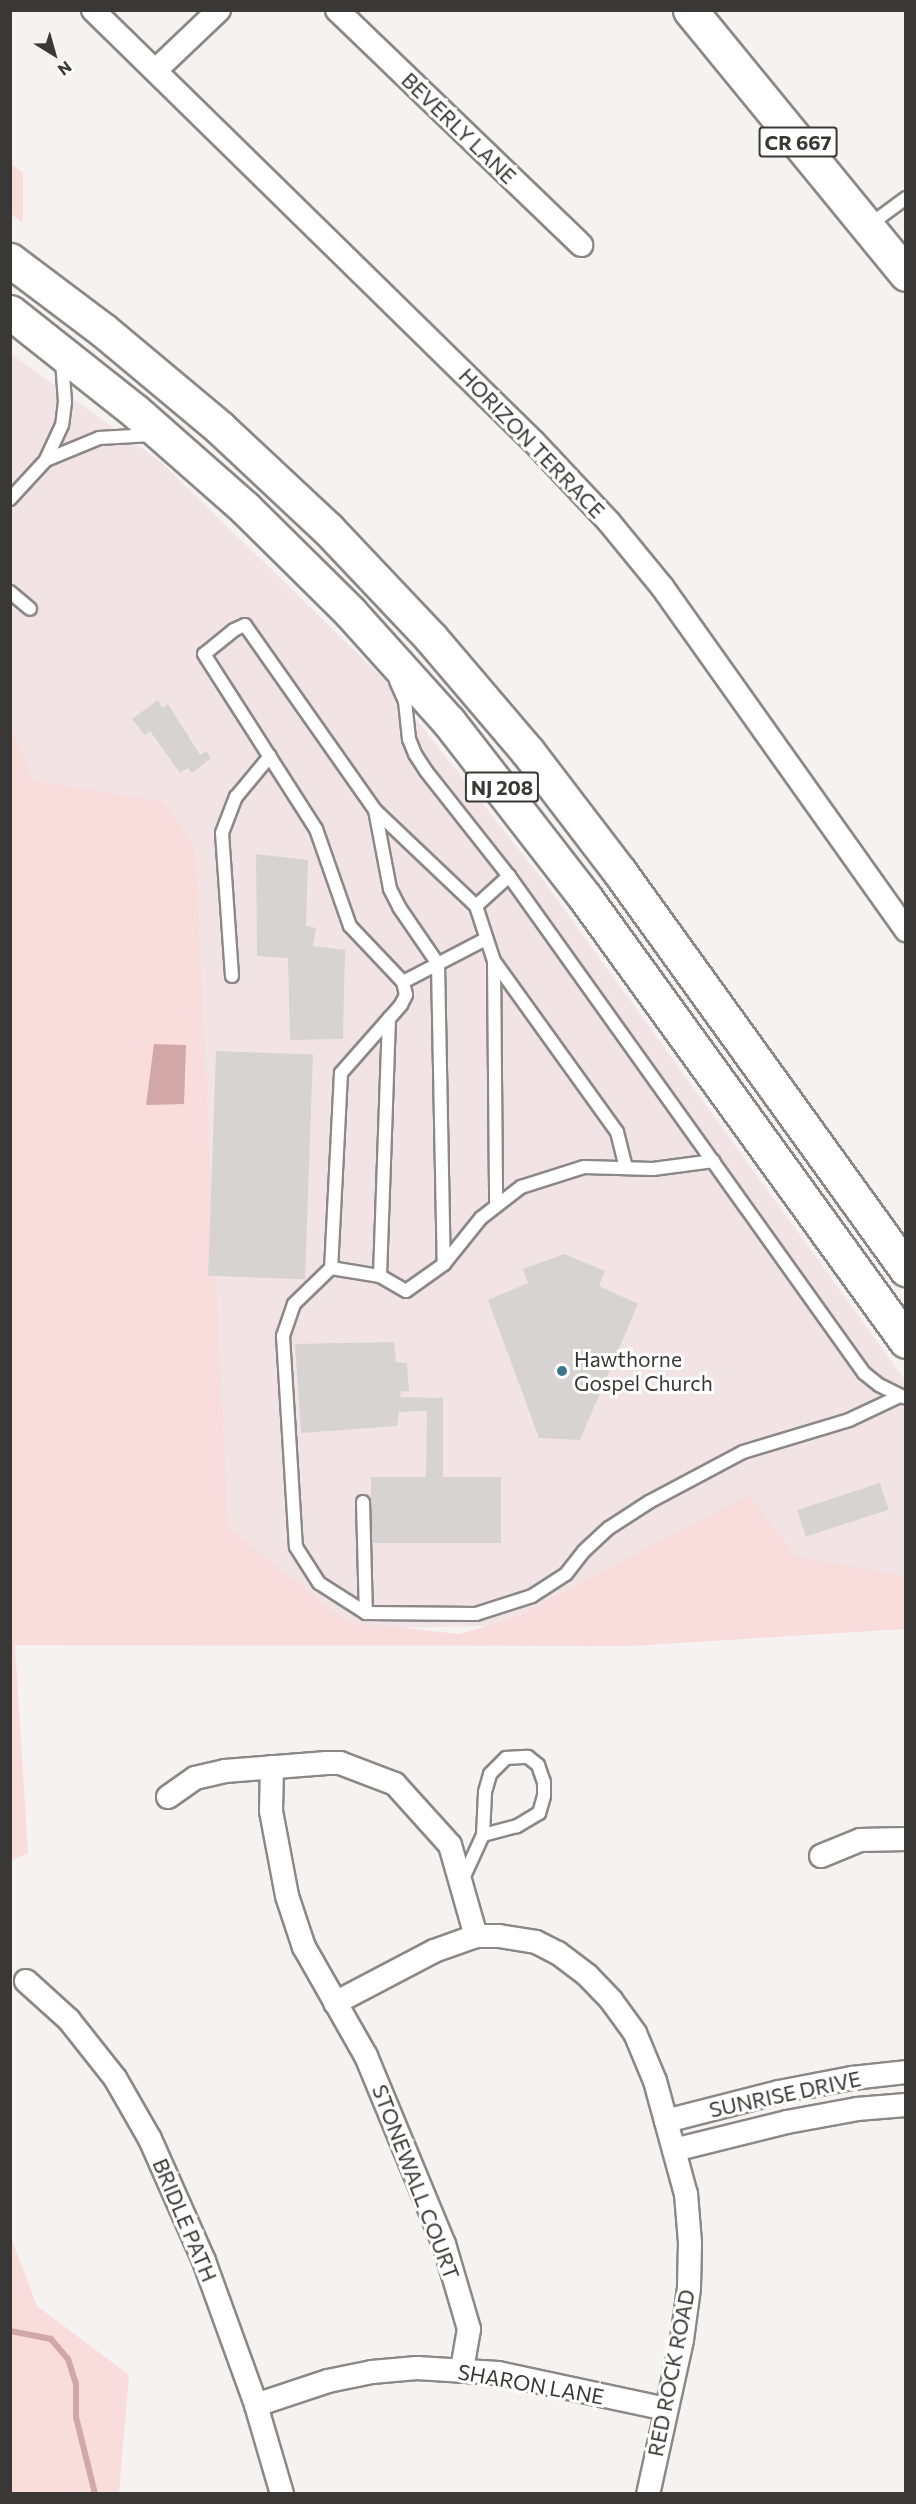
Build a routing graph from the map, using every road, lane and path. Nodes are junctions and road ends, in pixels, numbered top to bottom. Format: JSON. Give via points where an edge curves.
{"nodes":[{"id":1,"x":93,"y":10,"type":"edge"},
{"id":2,"x":219,"y":10,"type":"edge"},
{"id":3,"x":337,"y":10,"type":"edge"},
{"id":4,"x":690,"y":10,"type":"edge"},
{"id":5,"x":156,"y":70,"type":"junction"},
{"id":6,"x":906,"y":198,"type":"edge"},
{"id":7,"x":867,"y":227,"type":"junction"},
{"id":8,"x":581,"y":245,"type":"dead end"},
{"id":9,"x":10,"y":260,"type":"edge"},
{"id":10,"x":906,"y":274,"type":"edge"},
{"id":11,"x":10,"y":312,"type":"edge"},
{"id":12,"x":61,"y":351,"type":"junction"},
{"id":13,"x":163,"y":435,"type":"junction"},
{"id":14,"x":46,"y":460,"type":"junction"},
{"id":15,"x":10,"y":499,"type":"edge"},
{"id":16,"x":10,"y":592,"type":"edge"},
{"id":17,"x":30,"y":609,"type":"dead end"},
{"id":18,"x":350,"y":612,"type":"junction"},
{"id":19,"x":270,"y":756,"type":"junction"},
{"id":20,"x":375,"y":810,"type":"junction"},
{"id":21,"x":509,"y":876,"type":"junction"},
{"id":22,"x":476,"y":906,"type":"junction"},
{"id":23,"x":906,"y":930,"type":"edge"},
{"id":24,"x":486,"y":939,"type":"junction"},
{"id":25,"x":494,"y":961,"type":"junction"},
{"id":26,"x":438,"y":964,"type":"junction"},
{"id":27,"x":232,"y":976,"type":"dead end"},
{"id":28,"x":403,"y":982,"type":"junction"},
{"id":29,"x":389,"y":1018,"type":"junction"},
{"id":30,"x":712,"y":1161,"type":"junction"},
{"id":31,"x":626,"y":1168,"type":"junction"},
{"id":32,"x":496,"y":1206,"type":"junction"},
{"id":33,"x":444,"y":1264,"type":"junction"},
{"id":34,"x":331,"y":1269,"type":"junction"},
{"id":35,"x":906,"y":1269,"type":"edge"},
{"id":36,"x":380,"y":1276,"type":"junction"},
{"id":37,"x":906,"y":1341,"type":"edge"},
{"id":38,"x":903,"y":1397,"type":"edge"},
{"id":39,"x":363,"y":1502,"type":"dead end"},
{"id":40,"x":366,"y":1613,"type":"junction"},
{"id":41,"x":272,"y":1767,"type":"junction"},
{"id":42,"x":168,"y":1797,"type":"dead end"},
{"id":43,"x":483,"y":1835,"type":"junction"},
{"id":44,"x":906,"y":1839,"type":"edge"},
{"id":45,"x":821,"y":1856,"type":"dead end"},
{"id":46,"x":461,"y":1884,"type":"junction"},
{"id":47,"x":476,"y":1936,"type":"junction"},
{"id":48,"x":26,"y":1981,"type":"dead end"},
{"id":49,"x":335,"y":2003,"type":"junction"},
{"id":50,"x":906,"y":2072,"type":"edge"},
{"id":51,"x":906,"y":2105,"type":"edge"},
{"id":52,"x":666,"y":2121,"type":"junction"},
{"id":53,"x":674,"y":2150,"type":"junction"},
{"id":54,"x":462,"y":2369,"type":"junction"},
{"id":55,"x":256,"y":2405,"type":"junction"},
{"id":56,"x":666,"y":2409,"type":"junction"},
{"id":57,"x":282,"y":2493,"type":"edge"},
{"id":58,"x":648,"y":2493,"type":"edge"}],
"edges":[{"from":1,"to":5,"type":"street","name":"HORIZON TERRACE"},
{"from":2,"to":5,"type":"street"},
{"from":3,"to":8,"type":"street","name":"BEVERLY LANE"},
{"from":4,"to":7,"type":"main road","number":"CR 667"},
{"from":5,"to":23,"type":"street","name":"HORIZON TERRACE","via":[[534,442],[609,522],[663,588]]},
{"from":6,"to":7,"type":"lane"},
{"from":7,"to":10,"type":"main road","number":"CR 667"},
{"from":9,"to":35,"type":"main road","number":"NJ 208","via":[[103,330],[235,442],[328,529],[453,662],[619,871]]},
{"from":11,"to":12,"type":"main road","number":"NJ 208"},
{"from":12,"to":13,"type":"main road","number":"NJ 208"},
{"from":12,"to":14,"type":"lane","via":[[62,425]]},
{"from":13,"to":14,"type":"lane","via":[[99,438]]},
{"from":13,"to":18,"type":"main road","number":"NJ 208","via":[[245,508]]},
{"from":14,"to":15,"type":"lane"},
{"from":16,"to":17,"type":"lane"},
{"from":18,"to":21,"type":"lane","via":[[405,701],[415,754]]},
{"from":18,"to":37,"type":"main road","number":"NJ 208","via":[[449,722],[539,835]]},
{"from":19,"to":20,"type":"lane","via":[[204,654],[245,625]]},
{"from":19,"to":27,"type":"lane","via":[[236,797],[222,833]]},
{"from":19,"to":28,"type":"lane","via":[[316,829],[350,926]]},
{"from":20,"to":22,"type":"lane"},
{"from":20,"to":26,"type":"lane","via":[[390,889]]},
{"from":21,"to":22,"type":"lane"},
{"from":21,"to":30,"type":"lane"},
{"from":22,"to":24,"type":"lane"},
{"from":24,"to":25,"type":"lane"},
{"from":24,"to":26,"type":"lane"},
{"from":25,"to":31,"type":"lane","via":[[617,1132]]},
{"from":25,"to":32,"type":"lane"},
{"from":26,"to":28,"type":"lane"},
{"from":26,"to":33,"type":"lane"},
{"from":28,"to":29,"type":"lane","via":[[406,994]]},
{"from":29,"to":34,"type":"lane","via":[[341,1073]]},
{"from":29,"to":36,"type":"lane"},
{"from":30,"to":31,"type":"lane","via":[[653,1169]]},
{"from":30,"to":38,"type":"lane","via":[[864,1373]]},
{"from":31,"to":32,"type":"lane","via":[[584,1167],[521,1187]]},
{"from":32,"to":33,"type":"lane","via":[[480,1218]]},
{"from":33,"to":36,"type":"lane","via":[[406,1291]]},
{"from":34,"to":36,"type":"lane"},
{"from":34,"to":40,"type":"lane","via":[[294,1304],[283,1336],[296,1547],[319,1583]]},
{"from":38,"to":40,"type":"lane","via":[[849,1420],[743,1452],[649,1502],[609,1528],[566,1574],[532,1596],[476,1614]]},
{"from":39,"to":40,"type":"lane"},
{"from":41,"to":42,"type":"street","via":[[195,1778]]},
{"from":41,"to":46,"type":"street","via":[[340,1763],[396,1784],[450,1845]]},
{"from":41,"to":49,"type":"street","via":[[271,1811],[287,1896],[304,1947]]},
{"from":43,"to":43,"type":"lane","via":[[490,1774],[506,1758],[528,1757],[538,1765],[544,1782],[539,1813],[517,1826]]},
{"from":43,"to":46,"type":"lane"},
{"from":44,"to":45,"type":"street","via":[[860,1840]]},
{"from":46,"to":47,"type":"street"},
{"from":47,"to":49,"type":"street","name":"RED ROCK ROAD","via":[[434,1951]]},
{"from":47,"to":52,"type":"street","name":"RED ROCK ROAD","via":[[536,1942],[587,1975],[635,2033]]},
{"from":48,"to":55,"type":"street","name":"BRIDLE PATH","via":[[69,2020],[115,2078],[150,2139],[204,2261]]},
{"from":49,"to":54,"type":"street","name":"STONEWALL COURT","via":[[366,2056],[444,2244],[469,2329]]},
{"from":50,"to":52,"type":"street","name":"SUNRISE DRIVE","via":[[779,2092]]},
{"from":51,"to":53,"type":"street","name":"SUNRISE DRIVE","via":[[857,2109],[788,2122]]},
{"from":52,"to":53,"type":"street","name":"RED ROCK ROAD"},
{"from":53,"to":56,"type":"street","name":"RED ROCK ROAD","via":[[686,2194],[689,2288]]},
{"from":54,"to":55,"type":"street","name":"SHARON LANE","via":[[372,2372],[328,2381]]},
{"from":54,"to":56,"type":"street","name":"SHARON LANE","via":[[498,2373]]},
{"from":55,"to":57,"type":"street","name":"BRIDLE PATH"},
{"from":56,"to":58,"type":"street","name":"RED ROCK ROAD"}]}
